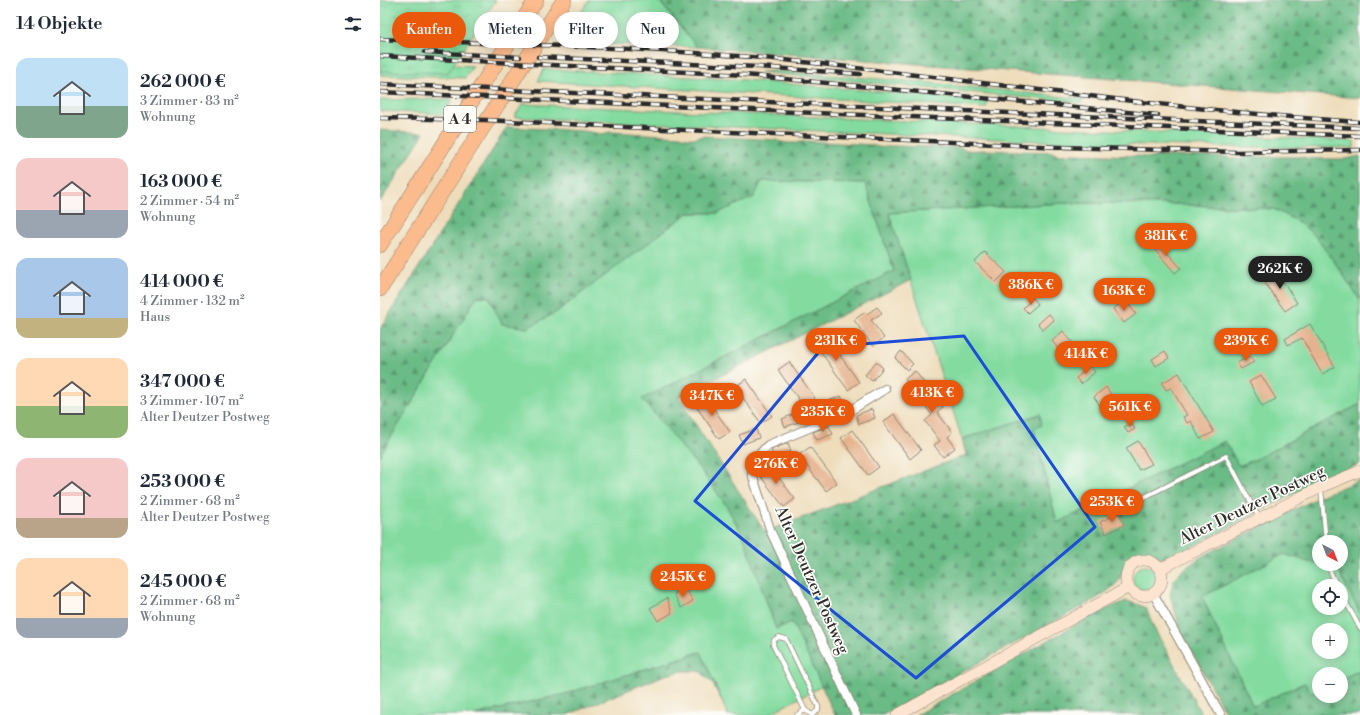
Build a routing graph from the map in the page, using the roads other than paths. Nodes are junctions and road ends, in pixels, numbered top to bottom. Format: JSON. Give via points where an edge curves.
{"nodes":[{"id":1,"x":536,"y":0,"type":"edge"},
{"id":2,"x":564,"y":0,"type":"edge"},
{"id":3,"x":571,"y":0,"type":"edge"},
{"id":4,"x":546,"y":29,"type":"joint"},
{"id":5,"x":534,"y":48,"type":"edge"},
{"id":6,"x":380,"y":245,"type":"edge"},
{"id":7,"x":380,"y":289,"type":"edge"},
{"id":8,"x":885,"y":389,"type":"dead end"},
{"id":9,"x":1360,"y":471,"type":"edge"},
{"id":10,"x":1321,"y":488,"type":"junction"},
{"id":11,"x":1129,"y":504,"type":"dead end"},
{"id":12,"x":1259,"y":519,"type":"junction"},
{"id":13,"x":1325,"y":535,"type":"edge"},
{"id":14,"x":1160,"y":569,"type":"junction"},
{"id":15,"x":1129,"y":587,"type":"junction"},
{"id":16,"x":1153,"y":593,"type":"junction"},
{"id":17,"x":1348,"y":606,"type":"edge"},
{"id":18,"x":1360,"y":628,"type":"edge"},
{"id":19,"x":805,"y":710,"type":"junction"},
{"id":20,"x":797,"y":715,"type":"edge"},
{"id":21,"x":856,"y":715,"type":"edge"},
{"id":22,"x":897,"y":715,"type":"edge"},
{"id":23,"x":1221,"y":715,"type":"edge"}],
"edges":[{"from":1,"to":6,"type":"highway","number":"A 4"},
{"from":2,"to":4,"type":"highway","number":"A 4"},
{"from":3,"to":4,"type":"highway"},
{"from":5,"to":7,"type":"highway","number":"A 4"},
{"from":8,"to":21,"type":"street","name":"Alter Deutzer Postweg","via":[[848,412],[768,445],[756,458],[752,474],[771,532]]},
{"from":9,"to":10,"type":"street","name":"Alter Deutzer Postweg"},
{"from":10,"to":12,"type":"street","name":"Alter Deutzer Postweg"},
{"from":10,"to":13,"type":"lane"},
{"from":11,"to":12,"type":"lane","via":[[1226,456]]},
{"from":12,"to":14,"type":"street","name":"Alter Deutzer Postweg"},
{"from":14,"to":15,"type":"street","via":[[1149,561],[1142,560],[1136,563],[1127,573]]},
{"from":14,"to":16,"type":"street","via":[[1161,583]]},
{"from":15,"to":16,"type":"street","via":[[1140,595],[1147,596]]},
{"from":15,"to":22,"type":"street"},
{"from":16,"to":23,"type":"street"},
{"from":17,"to":18,"type":"lane"},
{"from":19,"to":19,"type":"lane","via":[[773,645],[774,640],[779,637],[786,639],[818,706],[818,710],[812,714]]},
{"from":19,"to":20,"type":"lane"}]}
